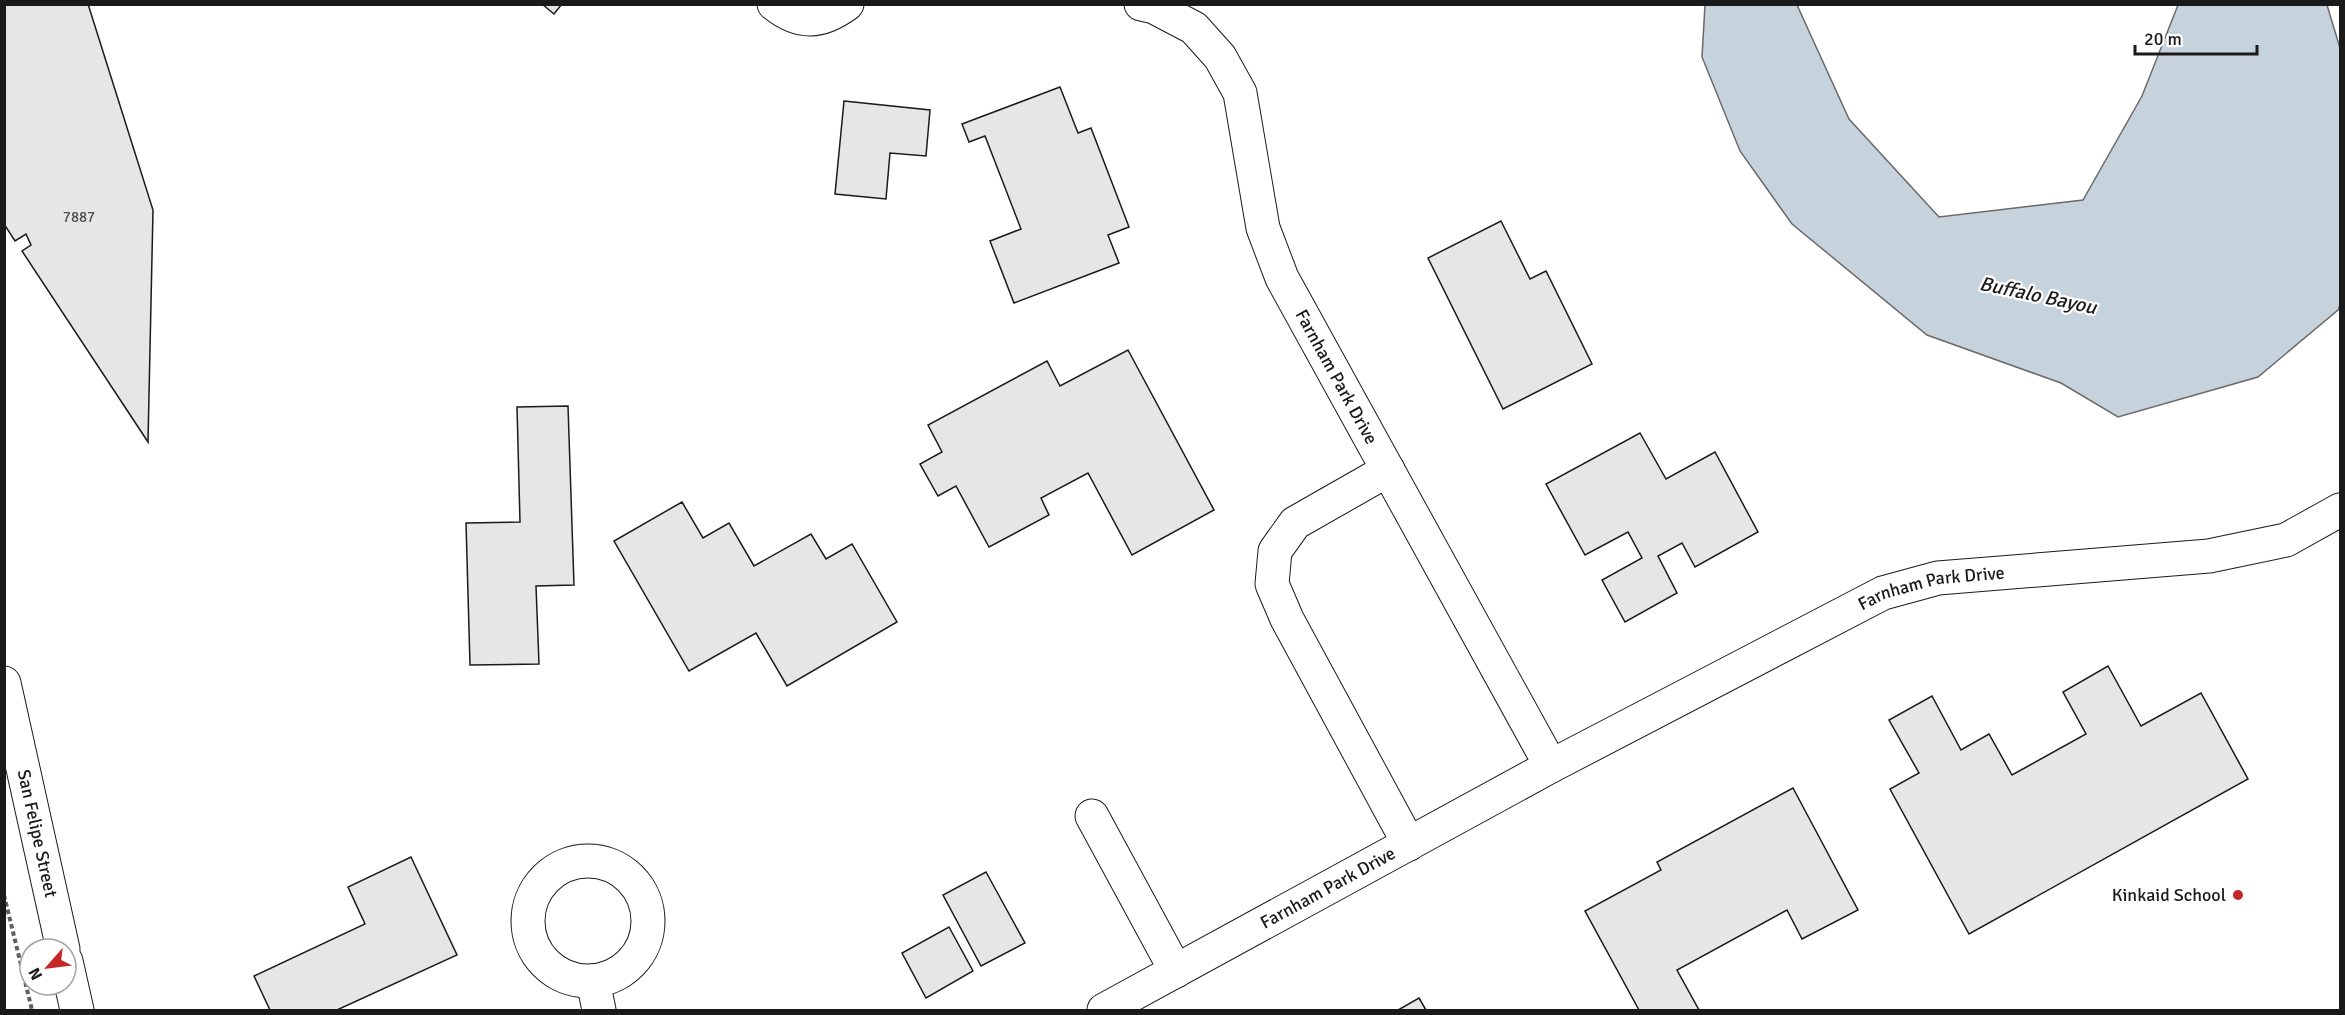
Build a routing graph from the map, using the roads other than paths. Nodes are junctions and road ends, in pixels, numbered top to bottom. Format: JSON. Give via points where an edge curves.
{"nodes":[{"id":1,"x":774,"y":4,"type":"edge"},
{"id":2,"x":847,"y":4,"type":"edge"},
{"id":3,"x":1141,"y":4,"type":"edge"},
{"id":4,"x":1388,"y":470,"type":"junction"},
{"id":5,"x":2340,"y":510,"type":"edge"},
{"id":6,"x":4,"y":683,"type":"edge"},
{"id":7,"x":1551,"y":766,"type":"junction"},
{"id":8,"x":1092,"y":816,"type":"dead end"},
{"id":9,"x":1408,"y":844,"type":"junction"},
{"id":10,"x":60,"y":937,"type":"edge"},
{"id":11,"x":1176,"y":971,"type":"junction"},
{"id":12,"x":1104,"y":1011,"type":"edge"}],
"edges":[{"from":1,"to":2,"type":"street","via":[[800,19],[817,20]]},
{"from":3,"to":4,"type":"street","name":"Farnham Park Drive","via":[[1194,28],[1220,57],[1240,93],[1263,228],[1282,278]]},
{"from":4,"to":7,"type":"street","name":"Farnham Park Drive"},
{"from":4,"to":9,"type":"street","via":[[1295,523],[1275,551],[1272,584]]},
{"from":5,"to":7,"type":"street","name":"Farnham Park Drive","via":[[2286,540],[2209,556],[1938,578],[1883,592]]},
{"from":6,"to":10,"type":"street","name":"San Felipe Street"},
{"from":7,"to":9,"type":"street","name":"Farnham Park Drive"},
{"from":8,"to":11,"type":"street"},
{"from":9,"to":11,"type":"street","name":"Farnham Park Drive"},
{"from":11,"to":12,"type":"street","name":"Farnham Park Drive"}]}
